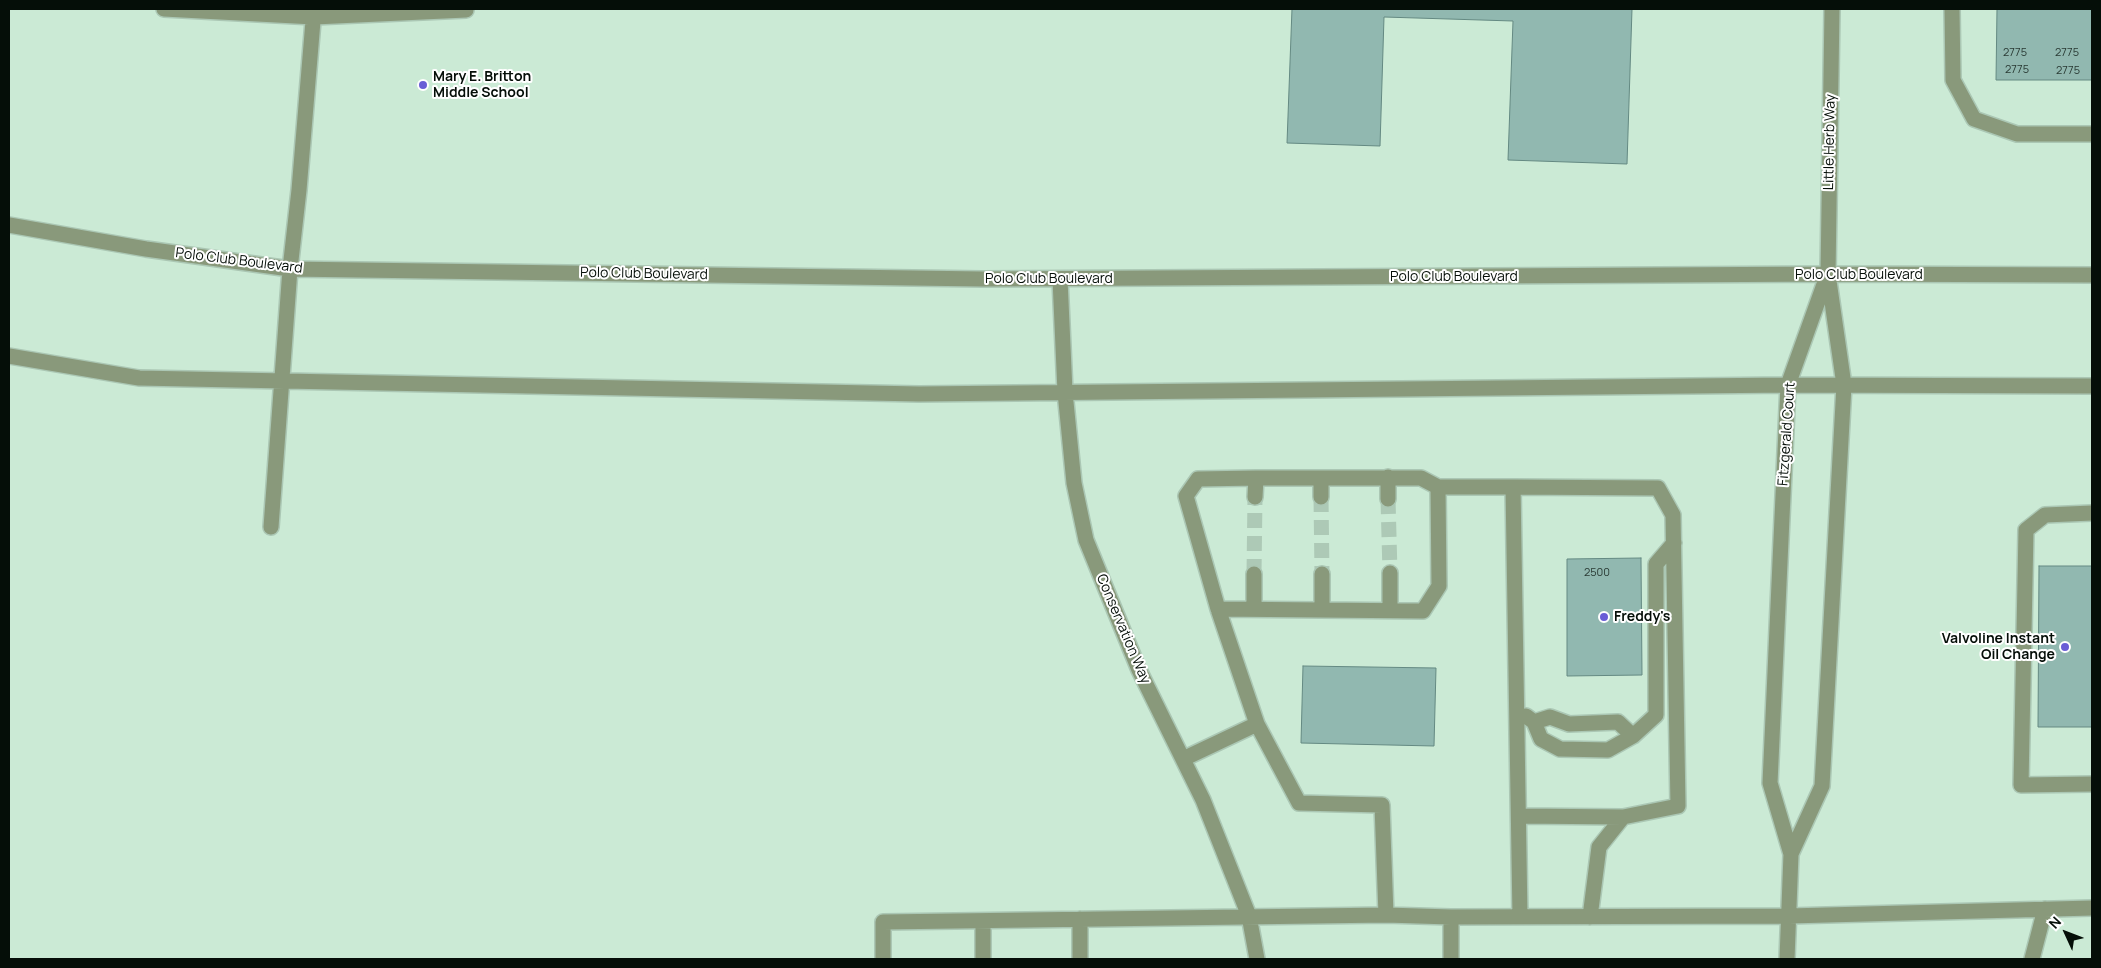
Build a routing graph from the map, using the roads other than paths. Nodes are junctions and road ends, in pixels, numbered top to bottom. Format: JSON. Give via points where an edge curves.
{"nodes":[{"id":1,"x":164,"y":9,"type":"edge"},
{"id":2,"x":1832,"y":9,"type":"edge"},
{"id":3,"x":1952,"y":9,"type":"edge"},
{"id":4,"x":466,"y":10,"type":"dead end"},
{"id":5,"x":314,"y":13,"type":"edge"},
{"id":6,"x":2092,"y":134,"type":"edge"},
{"id":7,"x":9,"y":225,"type":"edge"},
{"id":8,"x":290,"y":268,"type":"junction"},
{"id":9,"x":1828,"y":274,"type":"junction"},
{"id":10,"x":2092,"y":275,"type":"edge"},
{"id":11,"x":1060,"y":279,"type":"junction"},
{"id":12,"x":9,"y":356,"type":"edge"},
{"id":13,"x":283,"y":380,"type":"junction"},
{"id":14,"x":1788,"y":385,"type":"junction"},
{"id":15,"x":1844,"y":385,"type":"junction"},
{"id":16,"x":2092,"y":386,"type":"edge"},
{"id":17,"x":1065,"y":392,"type":"junction"},
{"id":18,"x":1256,"y":478,"type":"junction"},
{"id":19,"x":1321,"y":478,"type":"junction"},
{"id":20,"x":1388,"y":478,"type":"junction"},
{"id":21,"x":1513,"y":487,"type":"junction"},
{"id":22,"x":1438,"y":488,"type":"junction"},
{"id":23,"x":1256,"y":497,"type":"tunnel mouth"},
{"id":24,"x":1321,"y":497,"type":"tunnel mouth"},
{"id":25,"x":1388,"y":499,"type":"tunnel mouth"},
{"id":26,"x":2092,"y":514,"type":"edge"},
{"id":27,"x":271,"y":527,"type":"dead end"},
{"id":28,"x":1674,"y":543,"type":"junction"},
{"id":29,"x":1390,"y":572,"type":"tunnel mouth"},
{"id":30,"x":1254,"y":574,"type":"tunnel mouth"},
{"id":31,"x":1322,"y":574,"type":"tunnel mouth"},
{"id":32,"x":1218,"y":609,"type":"junction"},
{"id":33,"x":1254,"y":610,"type":"junction"},
{"id":34,"x":1322,"y":610,"type":"junction"},
{"id":35,"x":1390,"y":610,"type":"junction"},
{"id":36,"x":1518,"y":708,"type":"junction"},
{"id":37,"x":1534,"y":722,"type":"junction"},
{"id":38,"x":1257,"y":724,"type":"junction"},
{"id":39,"x":1633,"y":736,"type":"junction"},
{"id":40,"x":1183,"y":759,"type":"junction"},
{"id":41,"x":2092,"y":784,"type":"edge"},
{"id":42,"x":1520,"y":816,"type":"junction"},
{"id":43,"x":1623,"y":817,"type":"junction"},
{"id":44,"x":1791,"y":854,"type":"junction"},
{"id":45,"x":2092,"y":908,"type":"edge"},
{"id":46,"x":2045,"y":909,"type":"junction"},
{"id":47,"x":1386,"y":915,"type":"junction"},
{"id":48,"x":1249,"y":916,"type":"junction"},
{"id":49,"x":1790,"y":916,"type":"junction"},
{"id":50,"x":1450,"y":917,"type":"junction"},
{"id":51,"x":1520,"y":917,"type":"junction"},
{"id":52,"x":1590,"y":917,"type":"junction"},
{"id":53,"x":1080,"y":919,"type":"junction"},
{"id":54,"x":983,"y":921,"type":"junction"},
{"id":55,"x":883,"y":959,"type":"edge"},
{"id":56,"x":983,"y":959,"type":"edge"},
{"id":57,"x":1080,"y":959,"type":"edge"},
{"id":58,"x":1257,"y":959,"type":"edge"},
{"id":59,"x":1451,"y":959,"type":"edge"},
{"id":60,"x":1786,"y":959,"type":"edge"},
{"id":61,"x":2032,"y":959,"type":"edge"}],
"edges":[{"from":1,"to":5,"type":"street"},
{"from":2,"to":9,"type":"street","name":"Little Herb Way"},
{"from":3,"to":6,"type":"street","via":[[1953,80],[1974,119],[2017,134]]},
{"from":4,"to":5,"type":"street"},
{"from":5,"to":8,"type":"street"},
{"from":7,"to":8,"type":"street","name":"Polo Club Boulevard","via":[[146,250]]},
{"from":8,"to":11,"type":"street","name":"Polo Club Boulevard"},
{"from":8,"to":13,"type":"street"},
{"from":9,"to":10,"type":"street","name":"Polo Club Boulevard"},
{"from":9,"to":11,"type":"street","name":"Polo Club Boulevard"},
{"from":9,"to":14,"type":"street","name":"Fitzgerald Court"},
{"from":9,"to":15,"type":"street","name":"Fitzgerald Court"},
{"from":11,"to":17,"type":"street","name":"Conservation Way"},
{"from":12,"to":13,"type":"street","via":[[139,378]]},
{"from":13,"to":17,"type":"street","via":[[919,394]]},
{"from":13,"to":27,"type":"street"},
{"from":14,"to":15,"type":"street"},
{"from":14,"to":17,"type":"street"},
{"from":14,"to":44,"type":"street","name":"Fitzgerald Court","via":[[1770,783]]},
{"from":15,"to":16,"type":"street"},
{"from":15,"to":44,"type":"street","name":"Fitzgerald Court","via":[[1822,786]]},
{"from":17,"to":40,"type":"street","name":"Conservation Way","via":[[1074,483],[1086,540],[1139,670]]},
{"from":18,"to":19,"type":"street"},
{"from":18,"to":23,"type":"street"},
{"from":18,"to":32,"type":"street","via":[[1198,479],[1186,496]]},
{"from":19,"to":20,"type":"street"},
{"from":19,"to":24,"type":"street"},
{"from":20,"to":22,"type":"street","via":[[1421,478]]},
{"from":20,"to":25,"type":"street"},
{"from":21,"to":22,"type":"street"},
{"from":21,"to":28,"type":"street","via":[[1658,488],[1673,515]]},
{"from":21,"to":36,"type":"street"},
{"from":22,"to":35,"type":"street","via":[[1439,586],[1422,611]]},
{"from":26,"to":41,"type":"street","via":[[2046,514],[2026,530],[2021,785]]},
{"from":28,"to":39,"type":"street","via":[[1656,564],[1656,716]]},
{"from":28,"to":43,"type":"street","via":[[1678,806]]},
{"from":29,"to":35,"type":"street"},
{"from":30,"to":33,"type":"street"},
{"from":31,"to":34,"type":"street"},
{"from":32,"to":33,"type":"street"},
{"from":32,"to":38,"type":"street"},
{"from":33,"to":34,"type":"street"},
{"from":34,"to":35,"type":"street"},
{"from":36,"to":37,"type":"street"},
{"from":36,"to":42,"type":"street"},
{"from":37,"to":39,"type":"street","via":[[1550,717],[1569,724],[1618,722]]},
{"from":37,"to":39,"type":"street","via":[[1541,739],[1560,749],[1608,750]]},
{"from":38,"to":40,"type":"street"},
{"from":38,"to":47,"type":"street","via":[[1299,803],[1382,805]]},
{"from":40,"to":48,"type":"street","name":"Conservation Way","via":[[1203,800]]},
{"from":42,"to":43,"type":"street"},
{"from":42,"to":51,"type":"street"},
{"from":43,"to":52,"type":"street","via":[[1599,847]]},
{"from":44,"to":49,"type":"street","name":"Fitzgerald Court"},
{"from":45,"to":46,"type":"street"},
{"from":46,"to":49,"type":"street"},
{"from":46,"to":61,"type":"street"},
{"from":47,"to":48,"type":"street"},
{"from":47,"to":50,"type":"street"},
{"from":48,"to":53,"type":"street"},
{"from":48,"to":58,"type":"street","name":"Conservation Way"},
{"from":49,"to":52,"type":"street"},
{"from":49,"to":60,"type":"street","name":"Fitzgerald Court"},
{"from":50,"to":51,"type":"street"},
{"from":50,"to":59,"type":"street"},
{"from":51,"to":52,"type":"street"},
{"from":53,"to":54,"type":"street"},
{"from":53,"to":57,"type":"street"},
{"from":54,"to":55,"type":"street","via":[[883,922]]},
{"from":54,"to":56,"type":"street"}]}
